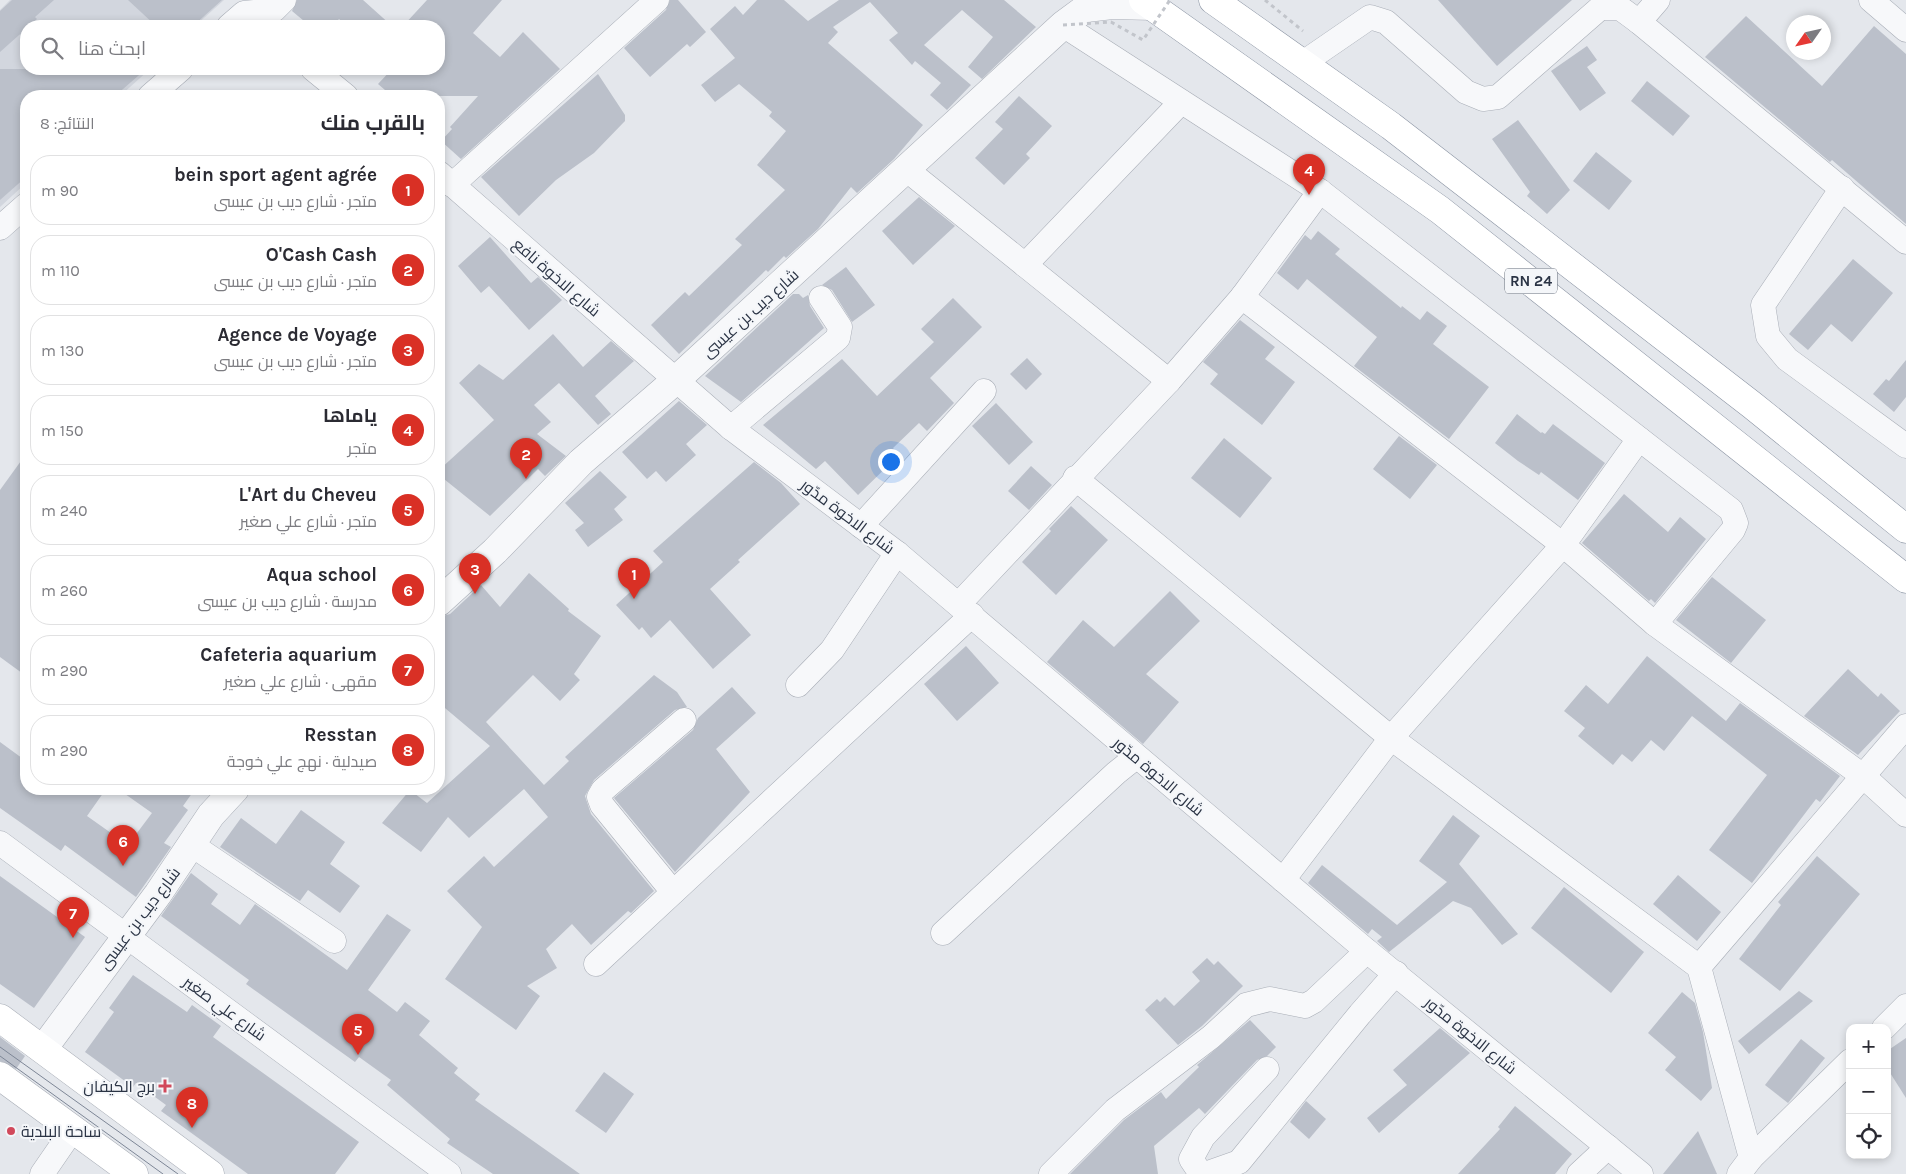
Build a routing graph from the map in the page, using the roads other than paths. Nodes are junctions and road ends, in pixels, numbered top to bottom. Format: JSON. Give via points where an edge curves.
{"nodes":[{"id":1,"x":284,"y":0,"type":"edge"},
{"id":2,"x":657,"y":0,"type":"edge"},
{"id":3,"x":1078,"y":0,"type":"edge"},
{"id":4,"x":1658,"y":0,"type":"edge"},
{"id":5,"x":1871,"y":0,"type":"edge"},
{"id":6,"x":1215,"y":1,"type":"edge"},
{"id":7,"x":1155,"y":2,"type":"edge"},
{"id":8,"x":241,"y":16,"type":"edge"},
{"id":9,"x":1639,"y":22,"type":"junction"},
{"id":10,"x":1063,"y":25,"type":"junction"},
{"id":11,"x":1906,"y":30,"type":"edge"},
{"id":12,"x":1313,"y":56,"type":"junction"},
{"id":13,"x":174,"y":75,"type":"edge"},
{"id":14,"x":320,"y":75,"type":"edge"},
{"id":15,"x":157,"y":90,"type":"edge"},
{"id":16,"x":339,"y":90,"type":"edge"},
{"id":17,"x":1181,"y":102,"type":"junction"},
{"id":18,"x":907,"y":170,"type":"junction"},
{"id":19,"x":446,"y":179,"type":"edge"},
{"id":20,"x":1842,"y":188,"type":"junction"},
{"id":21,"x":1320,"y":191,"type":"junction"},
{"id":22,"x":20,"y":210,"type":"edge"},
{"id":23,"x":0,"y":228,"type":"edge"},
{"id":24,"x":1906,"y":242,"type":"edge"},
{"id":25,"x":1025,"y":265,"type":"junction"},
{"id":26,"x":1242,"y":297,"type":"junction"},
{"id":27,"x":821,"y":298,"type":"dead end"},
{"id":28,"x":676,"y":380,"type":"junction"},
{"id":29,"x":1169,"y":381,"type":"junction"},
{"id":30,"x":984,"y":391,"type":"dead end"},
{"id":31,"x":731,"y":428,"type":"junction"},
{"id":32,"x":1640,"y":439,"type":"junction"},
{"id":33,"x":1906,"y":446,"type":"edge"},
{"id":34,"x":1075,"y":478,"type":"junction"},
{"id":35,"x":861,"y":526,"type":"junction"},
{"id":36,"x":1906,"y":529,"type":"edge"},
{"id":37,"x":1563,"y":545,"type":"junction"},
{"id":38,"x":898,"y":553,"type":"junction"},
{"id":39,"x":1906,"y":579,"type":"edge"},
{"id":40,"x":445,"y":597,"type":"edge"},
{"id":41,"x":966,"y":609,"type":"junction"},
{"id":42,"x":1655,"y":624,"type":"junction"},
{"id":43,"x":798,"y":685,"type":"dead end"},
{"id":44,"x":684,"y":720,"type":"dead end"},
{"id":45,"x":1906,"y":726,"type":"edge"},
{"id":46,"x":1390,"y":738,"type":"junction"},
{"id":47,"x":1136,"y":757,"type":"junction"},
{"id":48,"x":1863,"y":776,"type":"junction"},
{"id":49,"x":229,"y":795,"type":"edge"},
{"id":50,"x":1906,"y":815,"type":"edge"},
{"id":51,"x":0,"y":843,"type":"edge"},
{"id":52,"x":192,"y":846,"type":"junction"},
{"id":53,"x":1283,"y":880,"type":"junction"},
{"id":54,"x":674,"y":892,"type":"junction"},
{"id":55,"x":943,"y":933,"type":"dead end"},
{"id":56,"x":127,"y":936,"type":"junction"},
{"id":57,"x":334,"y":941,"type":"dead end"},
{"id":58,"x":1367,"y":951,"type":"junction"},
{"id":59,"x":596,"y":964,"type":"dead end"},
{"id":60,"x":1699,"y":967,"type":"junction"},
{"id":61,"x":1396,"y":974,"type":"junction"},
{"id":62,"x":1906,"y":1006,"type":"edge"},
{"id":63,"x":0,"y":1018,"type":"edge"},
{"id":64,"x":1888,"y":1024,"type":"edge"},
{"id":65,"x":43,"y":1049,"type":"junction"},
{"id":66,"x":1846,"y":1065,"type":"edge"},
{"id":67,"x":1267,"y":1069,"type":"dead end"},
{"id":68,"x":0,"y":1076,"type":"edge"},
{"id":69,"x":73,"y":1130,"type":"junction"},
{"id":70,"x":1608,"y":1147,"type":"junction"},
{"id":71,"x":1745,"y":1166,"type":"edge"},
{"id":72,"x":42,"y":1174,"type":"edge"},
{"id":73,"x":134,"y":1174,"type":"edge"},
{"id":74,"x":210,"y":1174,"type":"edge"},
{"id":75,"x":449,"y":1174,"type":"edge"},
{"id":76,"x":1051,"y":1174,"type":"edge"},
{"id":77,"x":1203,"y":1174,"type":"edge"},
{"id":78,"x":1579,"y":1174,"type":"edge"},
{"id":79,"x":1641,"y":1174,"type":"edge"}],
"edges":[{"from":1,"to":8,"type":"street","via":[[274,10]]},
{"from":2,"to":19,"type":"street"},
{"from":3,"to":10,"type":"street"},
{"from":4,"to":9,"type":"street"},
{"from":5,"to":11,"type":"street"},
{"from":6,"to":12,"type":"main road","number":"RN 24"},
{"from":7,"to":10,"type":"street","via":[[1086,8]]},
{"from":7,"to":39,"type":"main road","number":"RN 24","via":[[1440,210]]},
{"from":9,"to":12,"type":"street","via":[[1620,8],[1600,8],[1498,97],[1483,99],[1466,92],[1386,22],[1370,17]]},
{"from":9,"to":20,"type":"street"},
{"from":10,"to":17,"type":"street"},
{"from":10,"to":18,"type":"street","name":"شارع ديب بن عيسى"},
{"from":12,"to":36,"type":"main road","number":"RN 24","via":[[1407,138],[1736,392]]},
{"from":13,"to":15,"type":"street"},
{"from":14,"to":16,"type":"street"},
{"from":17,"to":21,"type":"street"},
{"from":17,"to":25,"type":"street"},
{"from":18,"to":25,"type":"street"},
{"from":18,"to":28,"type":"street","name":"شارع ديب بن عيسى"},
{"from":19,"to":28,"type":"street","name":"شارع الاخوة نافع"},
{"from":20,"to":24,"type":"street"},
{"from":20,"to":33,"type":"street","via":[[1763,305],[1768,336],[1787,359]]},
{"from":21,"to":26,"type":"street"},
{"from":21,"to":32,"type":"street"},
{"from":22,"to":23,"type":"street"},
{"from":25,"to":29,"type":"street"},
{"from":26,"to":29,"type":"street"},
{"from":26,"to":37,"type":"street"},
{"from":27,"to":31,"type":"street","via":[[840,326],[838,338]]},
{"from":28,"to":31,"type":"street","name":"شارع الاخوة مدّور"},
{"from":28,"to":40,"type":"street","name":"شارع ديب بن عيسى","via":[[581,462],[495,551]]},
{"from":29,"to":34,"type":"street"},
{"from":30,"to":35,"type":"street"},
{"from":31,"to":35,"type":"street","name":"شارع الاخوة مدّور"},
{"from":32,"to":37,"type":"street"},
{"from":32,"to":42,"type":"street","via":[[1731,510],[1736,523],[1727,539]]},
{"from":34,"to":41,"type":"street"},
{"from":34,"to":46,"type":"street"},
{"from":35,"to":38,"type":"street","name":"شارع الاخوة مدّور"},
{"from":37,"to":42,"type":"street"},
{"from":37,"to":46,"type":"street"},
{"from":38,"to":41,"type":"street","name":"شارع الاخوة مدّور"},
{"from":38,"to":43,"type":"street","via":[[832,650]]},
{"from":41,"to":47,"type":"street","name":"شارع الاخوة مدّور"},
{"from":41,"to":54,"type":"street"},
{"from":42,"to":48,"type":"street"},
{"from":44,"to":54,"type":"street","via":[[602,790],[599,797],[602,805]]},
{"from":45,"to":48,"type":"street"},
{"from":46,"to":53,"type":"street"},
{"from":46,"to":60,"type":"street"},
{"from":47,"to":53,"type":"street","name":"شارع الاخوة مدّور"},
{"from":47,"to":55,"type":"street"},
{"from":48,"to":50,"type":"street"},
{"from":48,"to":60,"type":"street"},
{"from":49,"to":52,"type":"street","name":"شارع ديب بن عيسى","via":[[211,815]]},
{"from":51,"to":56,"type":"street","name":"شارع علي صغير"},
{"from":52,"to":56,"type":"street","name":"شارع ديب بن عيسى"},
{"from":52,"to":57,"type":"street"},
{"from":53,"to":58,"type":"street","name":"شارع الاخوة مدّور"},
{"from":54,"to":59,"type":"street"},
{"from":56,"to":65,"type":"street","name":"شارع ديب بن عيسى"},
{"from":56,"to":75,"type":"street","name":"شارع علي صغير"},
{"from":58,"to":61,"type":"street","name":"شارع الاخوة مدّور"},
{"from":58,"to":76,"type":"street","via":[[1305,1006],[1270,999],[1246,1005],[1211,1037],[1115,1110]]},
{"from":60,"to":71,"type":"street"},
{"from":61,"to":70,"type":"street","name":"شارع الاخوة مدّور"},
{"from":61,"to":77,"type":"street","via":[[1239,1162]]},
{"from":62,"to":64,"type":"street"},
{"from":63,"to":65,"type":"main road"},
{"from":65,"to":74,"type":"main road"},
{"from":66,"to":71,"type":"street"},
{"from":67,"to":77,"type":"street","via":[[1203,1136],[1192,1159]]},
{"from":68,"to":69,"type":"main road"},
{"from":69,"to":72,"type":"street"},
{"from":69,"to":73,"type":"main road"},
{"from":70,"to":78,"type":"street"},
{"from":70,"to":79,"type":"street","name":"شارع الاخوة مدّور"}]}
